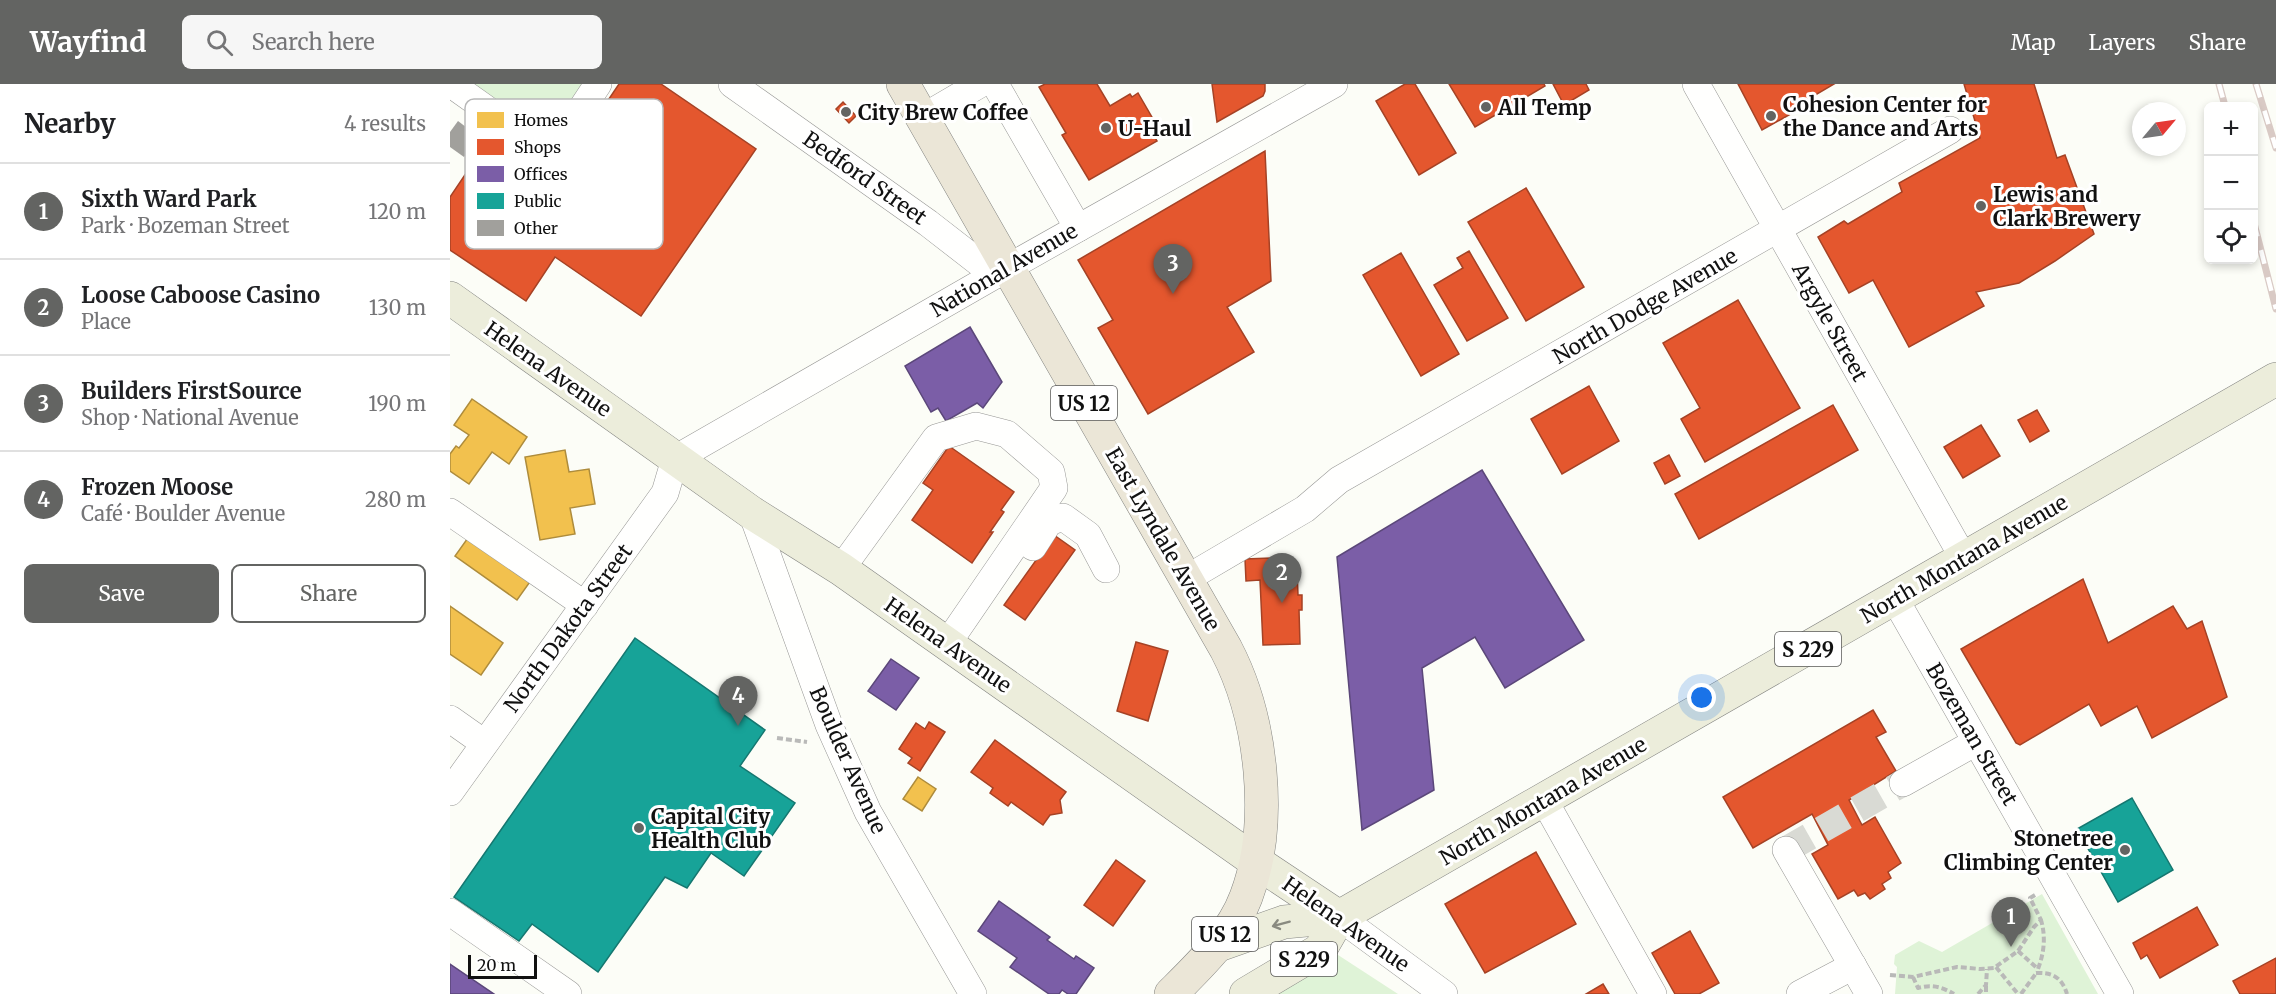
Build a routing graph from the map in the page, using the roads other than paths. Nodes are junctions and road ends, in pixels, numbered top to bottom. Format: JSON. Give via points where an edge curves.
{"nodes":[{"id":1,"x":451,"y":84,"type":"edge"},
{"id":2,"x":598,"y":84,"type":"edge"},
{"id":3,"x":732,"y":84,"type":"edge"},
{"id":4,"x":903,"y":84,"type":"edge"},
{"id":5,"x":980,"y":84,"type":"edge"},
{"id":6,"x":996,"y":84,"type":"edge"},
{"id":7,"x":1334,"y":84,"type":"edge"},
{"id":8,"x":1696,"y":84,"type":"edge"},
{"id":9,"x":472,"y":99,"type":"edge"},
{"id":10,"x":588,"y":99,"type":"edge"},
{"id":11,"x":922,"y":118,"type":"junction"},
{"id":12,"x":1950,"y":130,"type":"dead end"},
{"id":13,"x":1077,"y":228,"type":"junction"},
{"id":14,"x":1779,"y":230,"type":"junction"},
{"id":15,"x":1001,"y":272,"type":"junction"},
{"id":16,"x":450,"y":298,"type":"edge"},
{"id":17,"x":2276,"y":379,"type":"edge"},
{"id":18,"x":675,"y":459,"type":"junction"},
{"id":19,"x":450,"y":512,"type":"edge"},
{"id":20,"x":752,"y":513,"type":"junction"},
{"id":21,"x":1964,"y":559,"type":"junction"},
{"id":22,"x":1106,"y":568,"type":"dead end"},
{"id":23,"x":841,"y":569,"type":"junction"},
{"id":24,"x":1186,"y":579,"type":"junction"},
{"id":25,"x":1895,"y":599,"type":"junction"},
{"id":26,"x":976,"y":602,"type":"junction"},
{"id":27,"x":585,"y":605,"type":"junction"},
{"id":28,"x":947,"y":644,"type":"junction"},
{"id":29,"x":450,"y":719,"type":"edge"},
{"id":30,"x":1976,"y":742,"type":"junction"},
{"id":31,"x":484,"y":743,"type":"junction"},
{"id":32,"x":1904,"y":783,"type":"tunnel mouth"},
{"id":33,"x":450,"y":792,"type":"edge"},
{"id":34,"x":1544,"y":800,"type":"junction"},
{"id":35,"x":1786,"y":850,"type":"dead end"},
{"id":36,"x":1255,"y":861,"type":"junction"},
{"id":37,"x":450,"y":912,"type":"edge"},
{"id":38,"x":1339,"y":916,"type":"junction"},
{"id":39,"x":1216,"y":946,"type":"junction"},
{"id":40,"x":1853,"y":966,"type":"junction"},
{"id":41,"x":1435,"y":990,"type":"edge"},
{"id":42,"x":568,"y":994,"type":"edge"},
{"id":43,"x":973,"y":994,"type":"edge"},
{"id":44,"x":1172,"y":994,"type":"edge"},
{"id":45,"x":1246,"y":994,"type":"edge"},
{"id":46,"x":1653,"y":994,"type":"edge"},
{"id":47,"x":1800,"y":994,"type":"edge"},
{"id":48,"x":1869,"y":994,"type":"edge"},
{"id":49,"x":2120,"y":994,"type":"edge"}],
"edges":[{"from":1,"to":9,"type":"street"},
{"from":2,"to":10,"type":"street"},
{"from":3,"to":15,"type":"street","name":"Bedford Street"},
{"from":4,"to":11,"type":"highway","name":"East Lyndale Avenue","number":"US 12"},
{"from":5,"to":11,"type":"street"},
{"from":6,"to":13,"type":"street"},
{"from":7,"to":13,"type":"street","name":"National Avenue"},
{"from":8,"to":14,"type":"street","name":"Argyle Street"},
{"from":11,"to":15,"type":"highway","name":"East Lyndale Avenue","number":"US 12"},
{"from":12,"to":14,"type":"street","name":"North Dodge Avenue"},
{"from":13,"to":15,"type":"street","name":"National Avenue"},
{"from":14,"to":21,"type":"street","name":"Argyle Street"},
{"from":14,"to":24,"type":"street","name":"North Dodge Avenue","via":[[1340,480],[1305,509]]},
{"from":15,"to":18,"type":"street","name":"National Avenue"},
{"from":15,"to":24,"type":"highway","name":"East Lyndale Avenue","number":"US 12"},
{"from":16,"to":18,"type":"main road","name":"Helena Avenue"},
{"from":17,"to":21,"type":"main road","name":"North Montana Avenue","number":"S 229"},
{"from":18,"to":20,"type":"main road","name":"Helena Avenue"},
{"from":18,"to":27,"type":"street","name":"North Dakota Street","via":[[665,493]]},
{"from":19,"to":27,"type":"street"},
{"from":20,"to":23,"type":"main road","name":"Helena Avenue"},
{"from":20,"to":43,"type":"street","name":"Boulder Avenue","via":[[829,725],[868,812]]},
{"from":21,"to":25,"type":"main road","name":"North Montana Avenue","number":"S 229"},
{"from":22,"to":26,"type":"street","via":[[1088,535],[1063,518],[1049,522],[1000,595]]},
{"from":23,"to":26,"type":"street","via":[[936,438],[976,426],[1007,434],[1051,472],[1054,488]]},
{"from":23,"to":28,"type":"main road","name":"Helena Avenue"},
{"from":24,"to":36,"type":"highway","name":"East Lyndale Avenue","number":"US 12","via":[[1238,672],[1250,708],[1260,810],[1260,841]]},
{"from":25,"to":30,"type":"street","name":"Bozeman Street"},
{"from":25,"to":34,"type":"main road","name":"North Montana Avenue","number":"S 229"},
{"from":26,"to":28,"type":"street"},
{"from":27,"to":31,"type":"street","name":"North Dakota Street"},
{"from":28,"to":36,"type":"main road","name":"Helena Avenue"},
{"from":29,"to":31,"type":"street"},
{"from":30,"to":32,"type":"street"},
{"from":30,"to":49,"type":"street","name":"Bozeman Street"},
{"from":31,"to":33,"type":"street","name":"North Dakota Street"},
{"from":34,"to":38,"type":"main road","name":"North Montana Avenue","number":"S 229"},
{"from":34,"to":46,"type":"street"},
{"from":35,"to":40,"type":"street"},
{"from":36,"to":38,"type":"main road","name":"Helena Avenue"},
{"from":36,"to":39,"type":"highway","name":"North Montana Avenue","number":"US 12","via":[[1246,897]]},
{"from":37,"to":42,"type":"street"},
{"from":38,"to":39,"type":"main road","name":"North Montana Avenue","one_way":true,"via":[[1284,922]]},
{"from":38,"to":41,"type":"street","name":"Helena Avenue"},
{"from":38,"to":45,"type":"main road","number":"S 229","via":[[1320,950]]},
{"from":39,"to":44,"type":"highway","name":"North Montana Avenue","number":"US 12"},
{"from":40,"to":47,"type":"street"},
{"from":40,"to":48,"type":"street"}]}
